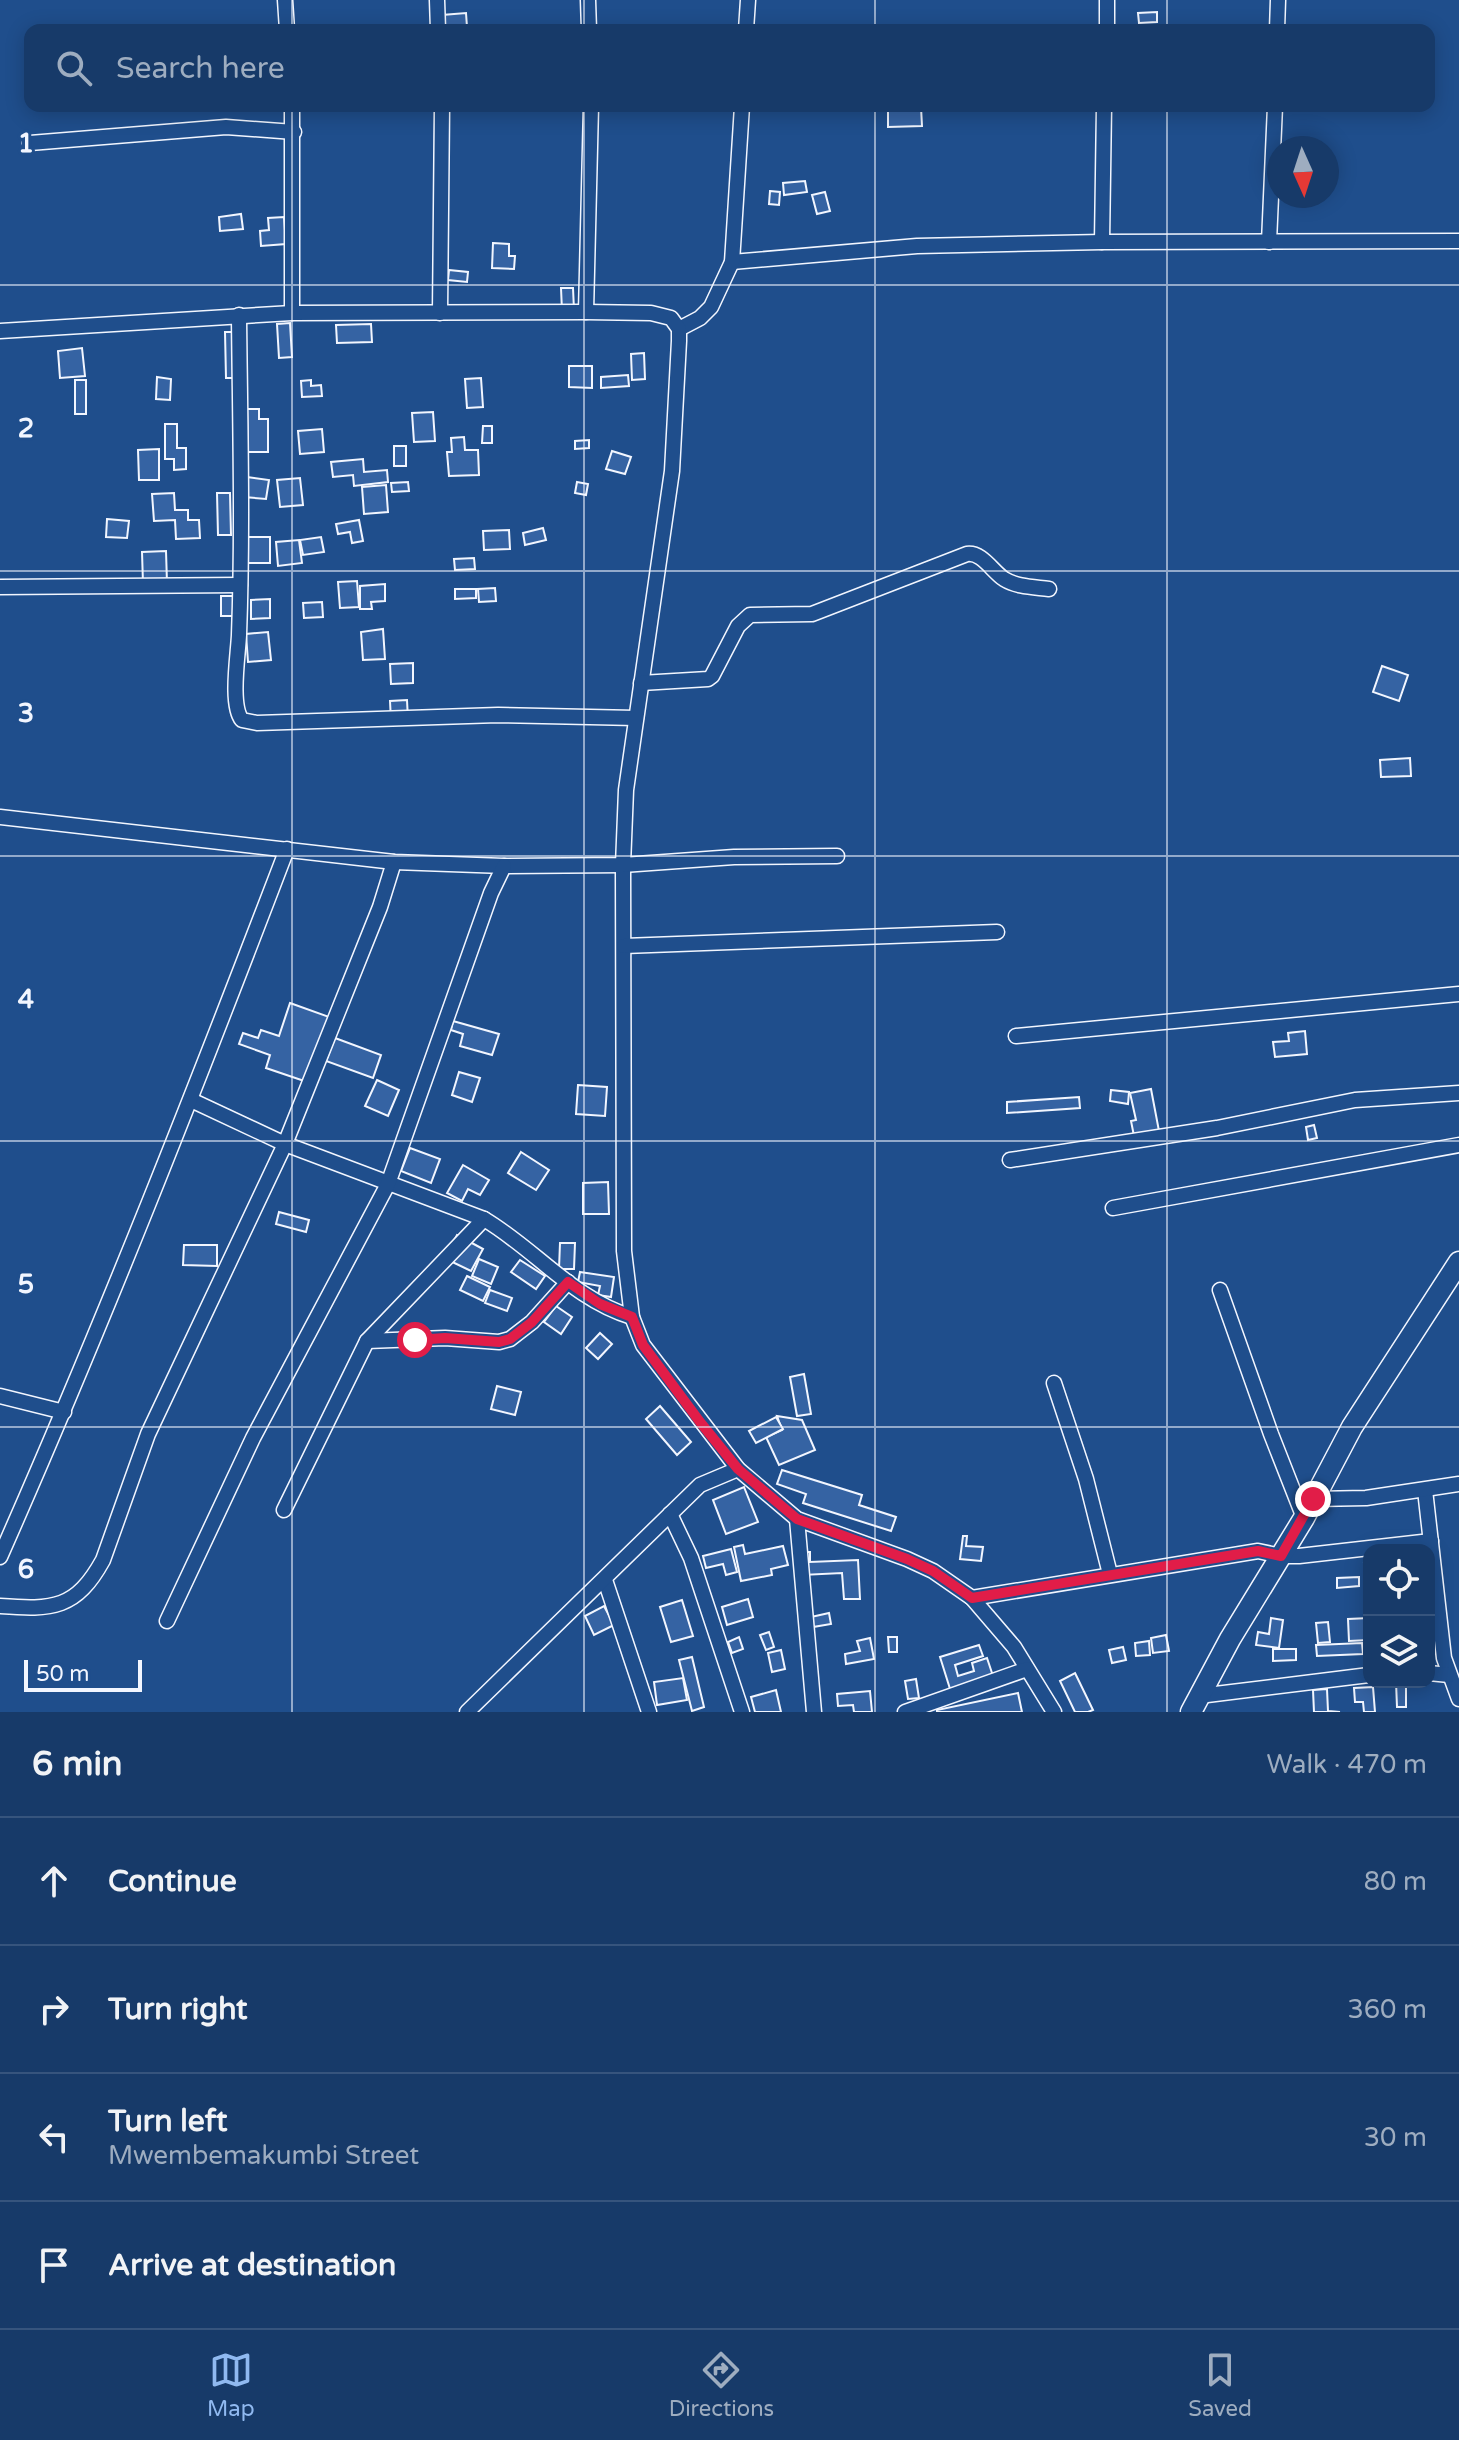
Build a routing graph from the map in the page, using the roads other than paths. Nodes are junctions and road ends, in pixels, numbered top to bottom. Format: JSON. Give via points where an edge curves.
{"nodes":[{"id":1,"x":285,"y":0,"type":"edge"},
{"id":2,"x":437,"y":0,"type":"edge"},
{"id":3,"x":588,"y":0,"type":"edge"},
{"id":4,"x":748,"y":0,"type":"edge"},
{"id":5,"x":1107,"y":0,"type":"edge"},
{"id":6,"x":1278,"y":0,"type":"edge"},
{"id":7,"x":287,"y":24,"type":"edge"},
{"id":8,"x":438,"y":24,"type":"edge"},
{"id":9,"x":589,"y":24,"type":"edge"},
{"id":10,"x":746,"y":24,"type":"edge"},
{"id":11,"x":1107,"y":24,"type":"edge"},
{"id":12,"x":1277,"y":24,"type":"edge"},
{"id":13,"x":292,"y":112,"type":"edge"},
{"id":14,"x":442,"y":112,"type":"edge"},
{"id":15,"x":591,"y":112,"type":"edge"},
{"id":16,"x":742,"y":112,"type":"edge"},
{"id":17,"x":1104,"y":112,"type":"edge"},
{"id":18,"x":1275,"y":112,"type":"edge"},
{"id":19,"x":294,"y":132,"type":"junction"},
{"id":20,"x":30,"y":143,"type":"dead end"},
{"id":21,"x":1459,"y":241,"type":"edge"},
{"id":22,"x":1102,"y":242,"type":"junction"},
{"id":23,"x":1269,"y":242,"type":"junction"},
{"id":24,"x":732,"y":262,"type":"junction"},
{"id":25,"x":586,"y":312,"type":"junction"},
{"id":26,"x":292,"y":313,"type":"junction"},
{"id":27,"x":440,"y":313,"type":"junction"},
{"id":28,"x":239,"y":315,"type":"junction"},
{"id":29,"x":679,"y":329,"type":"junction"},
{"id":30,"x":0,"y":331,"type":"edge"},
{"id":31,"x":240,"y":585,"type":"junction"},
{"id":32,"x":0,"y":587,"type":"edge"},
{"id":33,"x":1049,"y":589,"type":"dead end"},
{"id":34,"x":641,"y":683,"type":"junction"},
{"id":35,"x":636,"y":718,"type":"junction"},
{"id":36,"x":0,"y":817,"type":"edge"},
{"id":37,"x":287,"y":849,"type":"junction"},
{"id":38,"x":837,"y":856,"type":"dead end"},
{"id":39,"x":394,"y":862,"type":"junction"},
{"id":40,"x":623,"y":865,"type":"junction"},
{"id":41,"x":504,"y":866,"type":"junction"},
{"id":42,"x":997,"y":932,"type":"dead end"},
{"id":43,"x":624,"y":946,"type":"junction"},
{"id":44,"x":1459,"y":994,"type":"edge"},
{"id":45,"x":1016,"y":1036,"type":"dead end"},
{"id":46,"x":1459,"y":1093,"type":"edge"},
{"id":47,"x":191,"y":1100,"type":"junction"},
{"id":48,"x":285,"y":1144,"type":"junction"},
{"id":49,"x":1459,"y":1145,"type":"edge"},
{"id":50,"x":1010,"y":1160,"type":"dead end"},
{"id":51,"x":388,"y":1184,"type":"junction"},
{"id":52,"x":1113,"y":1208,"type":"dead end"},
{"id":53,"x":484,"y":1219,"type":"junction"},
{"id":54,"x":1459,"y":1262,"type":"edge"},
{"id":55,"x":568,"y":1282,"type":"junction"},
{"id":56,"x":1220,"y":1290,"type":"dead end"},
{"id":57,"x":632,"y":1317,"type":"junction"},
{"id":58,"x":367,"y":1341,"type":"junction"},
{"id":59,"x":1054,"y":1383,"type":"dead end"},
{"id":60,"x":0,"y":1396,"type":"edge"},
{"id":61,"x":64,"y":1412,"type":"junction"},
{"id":62,"x":738,"y":1469,"type":"junction"},
{"id":63,"x":1459,"y":1484,"type":"edge"},
{"id":64,"x":1425,"y":1490,"type":"junction"},
{"id":65,"x":1309,"y":1508,"type":"junction"},
{"id":66,"x":284,"y":1510,"type":"dead end"},
{"id":67,"x":670,"y":1514,"type":"junction"},
{"id":68,"x":797,"y":1519,"type":"junction"},
{"id":69,"x":1431,"y":1541,"type":"junction"},
{"id":70,"x":1281,"y":1556,"type":"junction"},
{"id":71,"x":0,"y":1557,"type":"edge"},
{"id":72,"x":1110,"y":1574,"type":"junction"},
{"id":73,"x":605,"y":1580,"type":"junction"},
{"id":74,"x":972,"y":1598,"type":"junction"},
{"id":75,"x":0,"y":1606,"type":"edge"},
{"id":76,"x":167,"y":1621,"type":"dead end"},
{"id":77,"x":1027,"y":1669,"type":"junction"},
{"id":78,"x":1435,"y":1674,"type":"edge"},
{"id":79,"x":1449,"y":1675,"type":"junction"},
{"id":80,"x":1363,"y":1676,"type":"edge"},
{"id":81,"x":1459,"y":1699,"type":"edge"},
{"id":82,"x":1195,"y":1704,"type":"edge"},
{"id":83,"x":932,"y":1707,"type":"edge"},
{"id":84,"x":467,"y":1712,"type":"edge"},
{"id":85,"x":649,"y":1712,"type":"edge"},
{"id":86,"x":742,"y":1712,"type":"edge"},
{"id":87,"x":814,"y":1712,"type":"edge"},
{"id":88,"x":905,"y":1712,"type":"edge"},
{"id":89,"x":1054,"y":1712,"type":"edge"}],
"edges":[{"from":1,"to":7,"type":"street"},
{"from":2,"to":8,"type":"street"},
{"from":3,"to":9,"type":"street"},
{"from":4,"to":10,"type":"street"},
{"from":5,"to":11,"type":"street"},
{"from":6,"to":12,"type":"street"},
{"from":13,"to":19,"type":"street"},
{"from":14,"to":27,"type":"street"},
{"from":15,"to":25,"type":"street"},
{"from":16,"to":24,"type":"street"},
{"from":17,"to":22,"type":"street"},
{"from":18,"to":23,"type":"street"},
{"from":19,"to":20,"type":"street","via":[[226,127]]},
{"from":19,"to":26,"type":"street"},
{"from":21,"to":23,"type":"street"},
{"from":22,"to":23,"type":"street"},
{"from":22,"to":24,"type":"street","via":[[917,246]]},
{"from":24,"to":29,"type":"street","via":[[711,307]]},
{"from":25,"to":27,"type":"street"},
{"from":25,"to":29,"type":"street","via":[[651,313],[671,318]]},
{"from":26,"to":27,"type":"street"},
{"from":26,"to":28,"type":"street"},
{"from":28,"to":30,"type":"street"},
{"from":28,"to":31,"type":"street"},
{"from":29,"to":34,"type":"street","via":[[672,471]]},
{"from":31,"to":32,"type":"street"},
{"from":31,"to":35,"type":"street","via":[[236,693],[242,720]]},
{"from":33,"to":34,"type":"street","via":[[1018,585],[979,556],[967,554],[812,614],[750,615],[708,679]]},
{"from":34,"to":35,"type":"street"},
{"from":35,"to":40,"type":"street"},
{"from":36,"to":37,"type":"street"},
{"from":37,"to":39,"type":"street"},
{"from":37,"to":47,"type":"street"},
{"from":38,"to":40,"type":"street"},
{"from":39,"to":41,"type":"street"},
{"from":39,"to":48,"type":"street"},
{"from":40,"to":41,"type":"street"},
{"from":40,"to":43,"type":"street"},
{"from":41,"to":51,"type":"street"},
{"from":42,"to":43,"type":"street"},
{"from":43,"to":57,"type":"street","via":[[624,1251]]},
{"from":44,"to":45,"type":"street"},
{"from":46,"to":50,"type":"street","via":[[1355,1100]]},
{"from":47,"to":48,"type":"street"},
{"from":47,"to":61,"type":"street"},
{"from":48,"to":51,"type":"street"},
{"from":48,"to":75,"type":"street","via":[[148,1434],[93,1579],[63,1604]]},
{"from":49,"to":52,"type":"street"},
{"from":51,"to":53,"type":"street"},
{"from":51,"to":76,"type":"street","via":[[253,1438]]},
{"from":53,"to":55,"type":"street"},
{"from":53,"to":58,"type":"street"},
{"from":54,"to":65,"type":"street","via":[[1352,1427]]},
{"from":55,"to":57,"type":"street"},
{"from":55,"to":58,"type":"street","via":[[510,1339]]},
{"from":56,"to":65,"type":"street","via":[[1271,1434]]},
{"from":57,"to":62,"type":"street","via":[[643,1345]]},
{"from":58,"to":66,"type":"street"},
{"from":59,"to":72,"type":"street"},
{"from":60,"to":61,"type":"street"},
{"from":61,"to":71,"type":"street"},
{"from":62,"to":67,"type":"street","via":[[700,1485]]},
{"from":62,"to":68,"type":"street"},
{"from":63,"to":64,"type":"street"},
{"from":64,"to":65,"type":"street"},
{"from":64,"to":69,"type":"street"},
{"from":65,"to":70,"type":"street"},
{"from":67,"to":73,"type":"street"},
{"from":67,"to":86,"type":"street","via":[[691,1558]]},
{"from":68,"to":74,"type":"street","via":[[907,1559]]},
{"from":68,"to":87,"type":"street"},
{"from":69,"to":70,"type":"street"},
{"from":69,"to":79,"type":"street"},
{"from":70,"to":72,"type":"street","via":[[1258,1551]]},
{"from":70,"to":82,"type":"street"},
{"from":72,"to":74,"type":"street"},
{"from":73,"to":84,"type":"street"},
{"from":73,"to":85,"type":"street"},
{"from":74,"to":77,"type":"street"},
{"from":77,"to":83,"type":"street"},
{"from":77,"to":89,"type":"street"},
{"from":78,"to":79,"type":"street"},
{"from":79,"to":81,"type":"street"},
{"from":80,"to":82,"type":"street"},
{"from":83,"to":88,"type":"street"}]}
